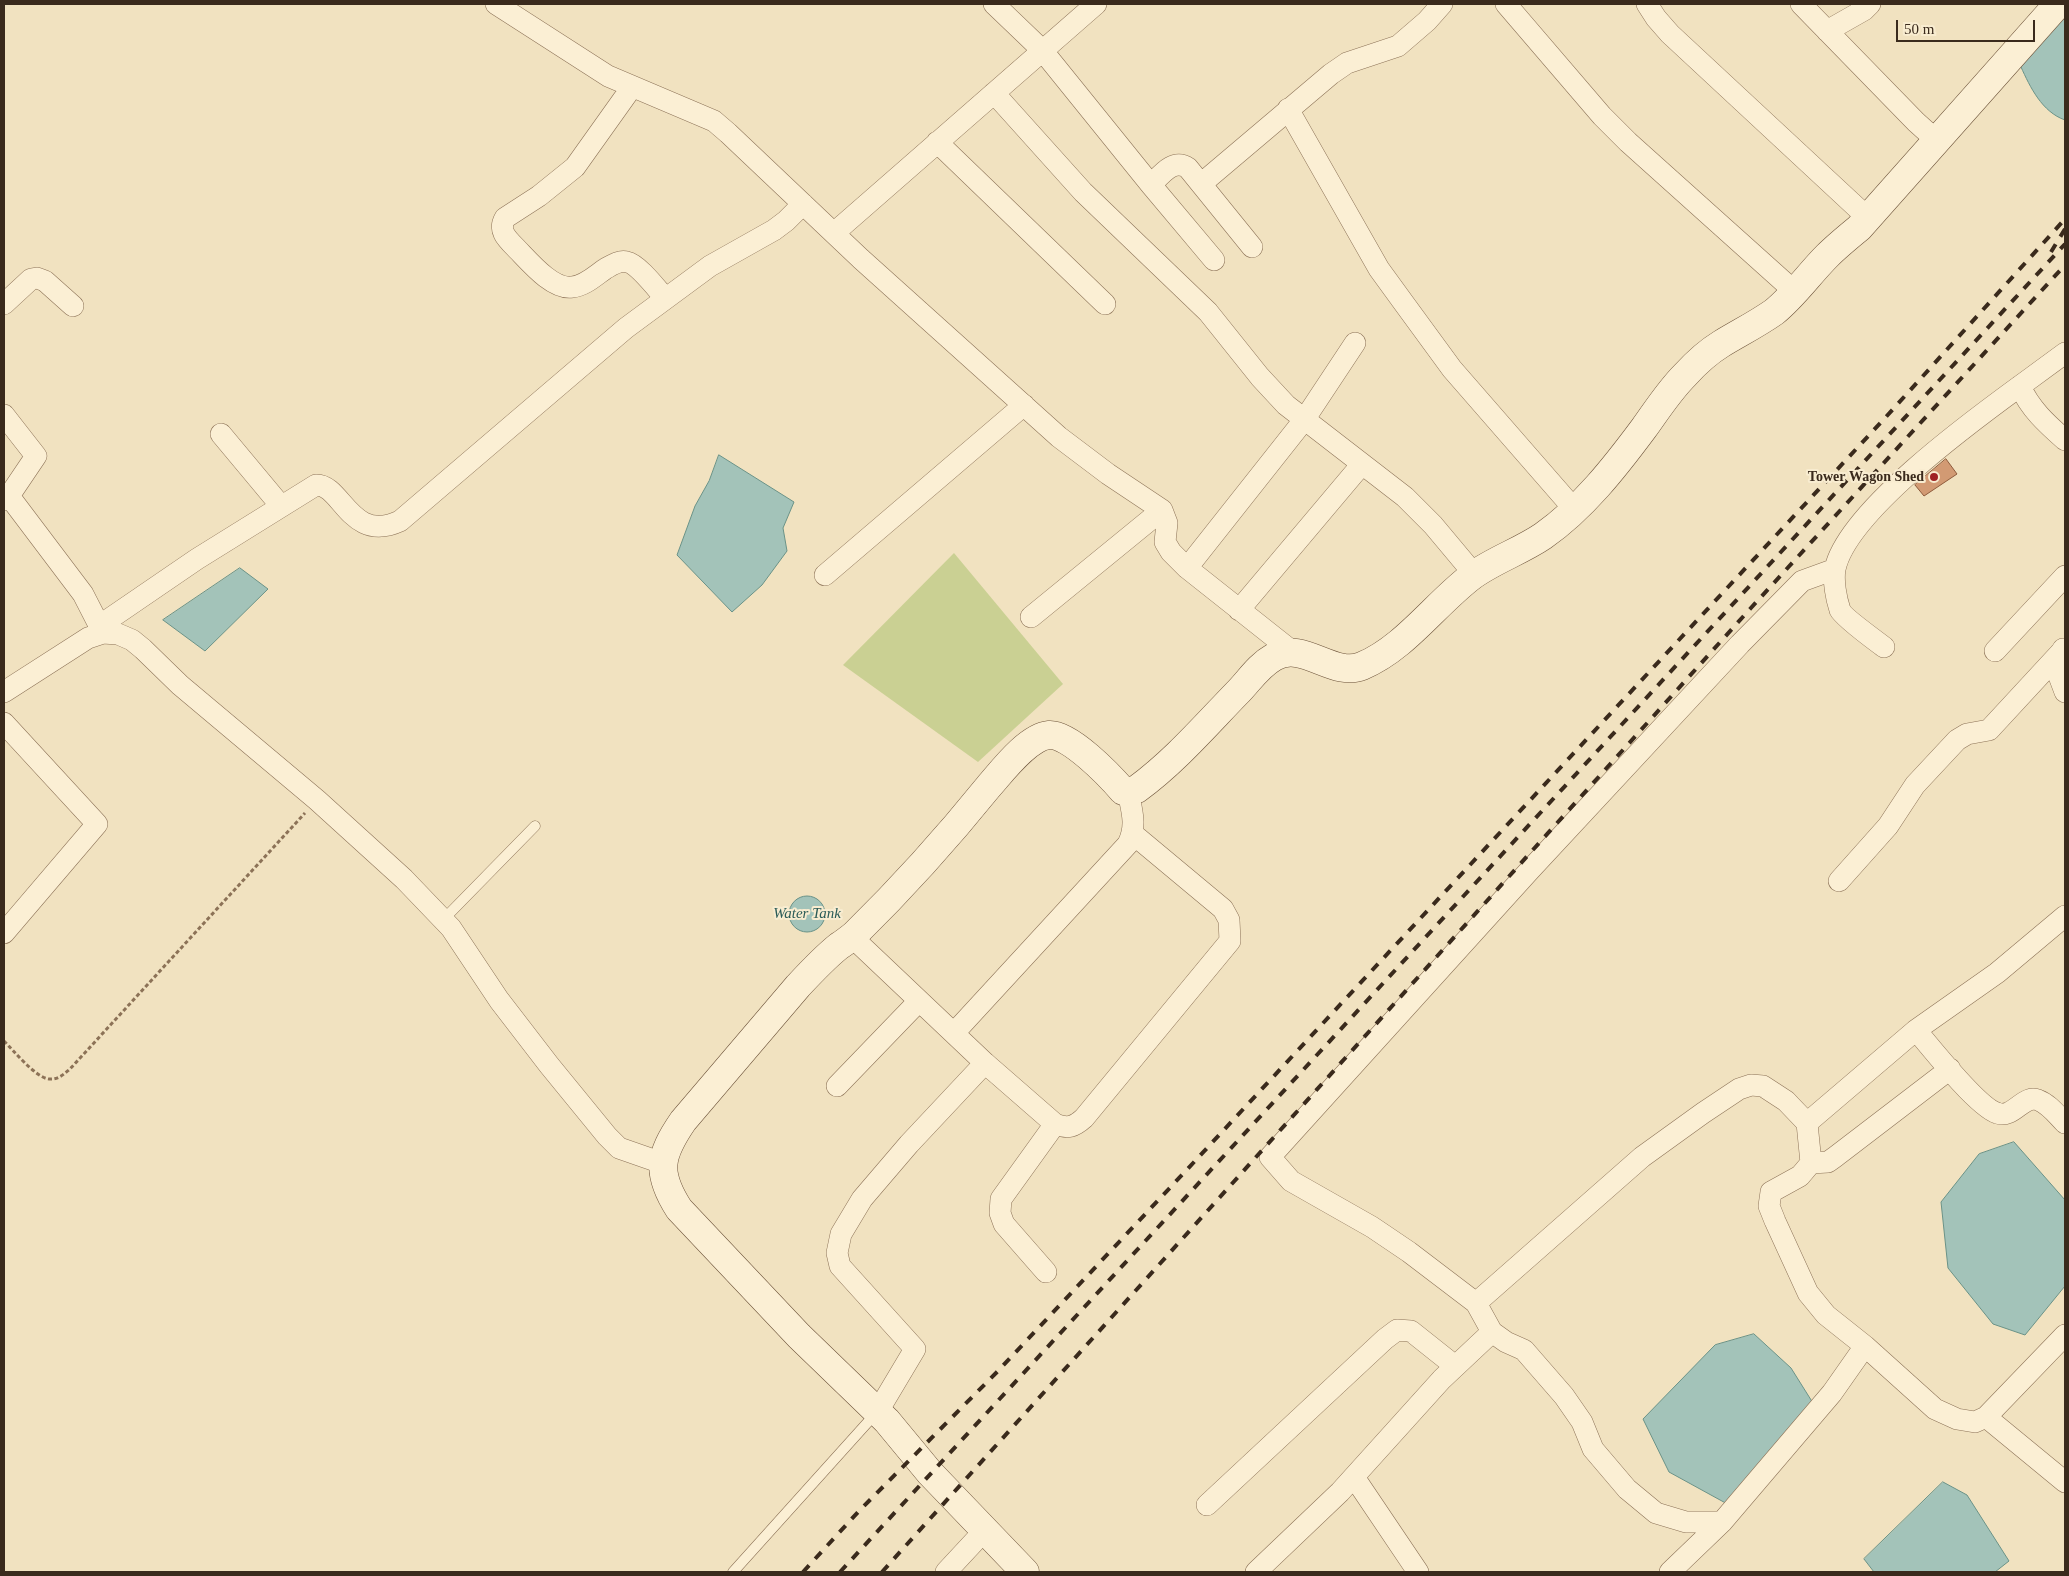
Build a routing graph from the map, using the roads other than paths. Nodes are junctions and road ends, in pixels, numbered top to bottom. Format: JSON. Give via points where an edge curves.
{"nodes":[{"id":1,"x":496,"y":4,"type":"edge"},
{"id":2,"x":994,"y":4,"type":"edge"},
{"id":3,"x":1096,"y":4,"type":"edge"},
{"id":4,"x":1442,"y":4,"type":"edge"},
{"id":5,"x":1506,"y":4,"type":"edge"},
{"id":6,"x":1647,"y":4,"type":"edge"},
{"id":7,"x":1801,"y":4,"type":"edge"},
{"id":8,"x":1870,"y":4,"type":"edge"},
{"id":9,"x":2058,"y":4,"type":"edge"},
{"id":10,"x":1827,"y":31,"type":"junction"},
{"id":11,"x":1042,"y":50,"type":"junction"},
{"id":12,"x":632,"y":86,"type":"junction"},
{"id":13,"x":994,"y":93,"type":"junction"},
{"id":14,"x":1288,"y":109,"type":"junction"},
{"id":15,"x":1936,"y":140,"type":"junction"},
{"id":16,"x":937,"y":142,"type":"junction"},
{"id":17,"x":1201,"y":184,"type":"junction"},
{"id":18,"x":1151,"y":186,"type":"junction"},
{"id":19,"x":803,"y":204,"type":"junction"},
{"id":20,"x":1868,"y":218,"type":"junction"},
{"id":21,"x":834,"y":233,"type":"junction"},
{"id":22,"x":1252,"y":246,"type":"dead end"},
{"id":23,"x":1214,"y":260,"type":"dead end"},
{"id":24,"x":1794,"y":291,"type":"junction"},
{"id":25,"x":665,"y":298,"type":"junction"},
{"id":26,"x":4,"y":304,"type":"edge"},
{"id":27,"x":1105,"y":304,"type":"dead end"},
{"id":28,"x":73,"y":306,"type":"dead end"},
{"id":29,"x":1355,"y":343,"type":"dead end"},
{"id":30,"x":2065,"y":353,"type":"edge"},
{"id":31,"x":2020,"y":386,"type":"junction"},
{"id":32,"x":1024,"y":405,"type":"junction"},
{"id":33,"x":4,"y":416,"type":"edge"},
{"id":34,"x":1304,"y":420,"type":"junction"},
{"id":35,"x":221,"y":434,"type":"dead end"},
{"id":36,"x":2065,"y":440,"type":"edge"},
{"id":37,"x":1362,"y":464,"type":"junction"},
{"id":38,"x":7,"y":498,"type":"edge"},
{"id":39,"x":281,"y":506,"type":"junction"},
{"id":40,"x":1574,"y":509,"type":"junction"},
{"id":41,"x":1162,"y":510,"type":"junction"},
{"id":42,"x":1187,"y":568,"type":"junction"},
{"id":43,"x":1835,"y":569,"type":"junction"},
{"id":44,"x":1474,"y":574,"type":"junction"},
{"id":45,"x":825,"y":575,"type":"dead end"},
{"id":46,"x":2065,"y":576,"type":"edge"},
{"id":47,"x":1239,"y":610,"type":"junction"},
{"id":48,"x":1030,"y":617,"type":"dead end"},
{"id":49,"x":101,"y":630,"type":"junction"},
{"id":50,"x":1884,"y":647,"type":"dead end"},
{"id":51,"x":2064,"y":648,"type":"edge"},
{"id":52,"x":1995,"y":651,"type":"dead end"},
{"id":53,"x":1293,"y":652,"type":"junction"},
{"id":54,"x":4,"y":692,"type":"edge"},
{"id":55,"x":2065,"y":692,"type":"edge"},
{"id":56,"x":4,"y":722,"type":"edge"},
{"id":57,"x":1128,"y":792,"type":"junction"},
{"id":58,"x":535,"y":826,"type":"dead end"},
{"id":59,"x":1133,"y":834,"type":"junction"},
{"id":60,"x":1839,"y":880,"type":"dead end"},
{"id":61,"x":2064,"y":918,"type":"edge"},
{"id":62,"x":443,"y":920,"type":"junction"},
{"id":63,"x":4,"y":933,"type":"edge"},
{"id":64,"x":852,"y":937,"type":"junction"},
{"id":65,"x":918,"y":1002,"type":"junction"},
{"id":66,"x":1916,"y":1030,"type":"junction"},
{"id":67,"x":954,"y":1033,"type":"junction"},
{"id":68,"x":985,"y":1064,"type":"junction"},
{"id":69,"x":1950,"y":1069,"type":"junction"},
{"id":70,"x":837,"y":1086,"type":"dead end"},
{"id":71,"x":1807,"y":1123,"type":"junction"},
{"id":72,"x":2065,"y":1123,"type":"edge"},
{"id":73,"x":1055,"y":1124,"type":"junction"},
{"id":74,"x":1811,"y":1162,"type":"junction"},
{"id":75,"x":662,"y":1163,"type":"junction"},
{"id":76,"x":1046,"y":1272,"type":"dead end"},
{"id":77,"x":1476,"y":1303,"type":"junction"},
{"id":78,"x":1492,"y":1332,"type":"junction"},
{"id":79,"x":2065,"y":1335,"type":"edge"},
{"id":80,"x":1866,"y":1346,"type":"junction"},
{"id":81,"x":1456,"y":1366,"type":"junction"},
{"id":82,"x":878,"y":1411,"type":"junction"},
{"id":83,"x":1986,"y":1417,"type":"junction"},
{"id":84,"x":1354,"y":1477,"type":"junction"},
{"id":85,"x":2065,"y":1482,"type":"edge"},
{"id":86,"x":1207,"y":1505,"type":"dead end"},
{"id":87,"x":1722,"y":1522,"type":"junction"},
{"id":88,"x":985,"y":1530,"type":"junction"},
{"id":89,"x":733,"y":1572,"type":"edge"},
{"id":90,"x":946,"y":1572,"type":"edge"},
{"id":91,"x":1025,"y":1572,"type":"edge"},
{"id":92,"x":1256,"y":1572,"type":"edge"},
{"id":93,"x":1418,"y":1572,"type":"edge"},
{"id":94,"x":1670,"y":1572,"type":"edge"}],
"edges":[{"from":1,"to":12,"type":"street","via":[[608,76]]},
{"from":2,"to":11,"type":"street"},
{"from":3,"to":11,"type":"street"},
{"from":4,"to":14,"type":"street","via":[[1398,46],[1346,63]]},
{"from":5,"to":24,"type":"street","via":[[1628,142]]},
{"from":6,"to":20,"type":"street","via":[[1670,34]]},
{"from":7,"to":10,"type":"street"},
{"from":8,"to":10,"type":"street"},
{"from":9,"to":15,"type":"street"},
{"from":10,"to":15,"type":"street"},
{"from":11,"to":13,"type":"street"},
{"from":11,"to":18,"type":"street"},
{"from":12,"to":19,"type":"street","via":[[714,122]]},
{"from":12,"to":25,"type":"street","via":[[575,167],[505,218],[502,231],[508,241],[558,285],[571,288],[582,285],[619,261],[634,265]]},
{"from":13,"to":16,"type":"street"},
{"from":13,"to":34,"type":"street","via":[[1083,192],[1208,312],[1260,377]]},
{"from":14,"to":17,"type":"street"},
{"from":14,"to":40,"type":"street","via":[[1379,270],[1452,369]]},
{"from":15,"to":20,"type":"street"},
{"from":16,"to":21,"type":"street"},
{"from":16,"to":27,"type":"street"},
{"from":17,"to":18,"type":"street","via":[[1182,164],[1166,170]]},
{"from":17,"to":22,"type":"street"},
{"from":18,"to":23,"type":"street"},
{"from":19,"to":21,"type":"street"},
{"from":19,"to":25,"type":"street","via":[[774,230],[710,266]]},
{"from":20,"to":24,"type":"street"},
{"from":21,"to":32,"type":"street"},
{"from":24,"to":40,"type":"street","via":[[1776,310],[1718,345],[1686,374],[1620,460]]},
{"from":25,"to":39,"type":"street","via":[[400,521],[389,526],[366,524],[320,485]]},
{"from":26,"to":28,"type":"street","via":[[31,279],[37,278],[45,281]]},
{"from":29,"to":34,"type":"street"},
{"from":30,"to":31,"type":"street"},
{"from":31,"to":36,"type":"street","via":[[2035,412]]},
{"from":31,"to":43,"type":"street","via":[[1925,461],[1871,510],[1847,540]]},
{"from":32,"to":41,"type":"street","via":[[1108,474]]},
{"from":32,"to":45,"type":"street"},
{"from":33,"to":38,"type":"street","via":[[36,456]]},
{"from":34,"to":37,"type":"street"},
{"from":34,"to":42,"type":"street"},
{"from":35,"to":39,"type":"street"},
{"from":37,"to":44,"type":"street","via":[[1419,510]]},
{"from":37,"to":47,"type":"street"},
{"from":38,"to":49,"type":"street","via":[[83,594]]},
{"from":39,"to":49,"type":"street","via":[[198,559]]},
{"from":40,"to":44,"type":"street","via":[[1543,536]]},
{"from":41,"to":42,"type":"street","via":[[1167,523],[1165,542]]},
{"from":41,"to":48,"type":"street"},
{"from":42,"to":47,"type":"street"},
{"from":43,"to":50,"type":"street","via":[[1835,588],[1841,612]]},
{"from":43,"to":77,"type":"street","via":[[1802,581],[1740,644],[1270,1157],[1292,1181],[1394,1242]]},
{"from":44,"to":53,"type":"street","via":[[1401,641],[1378,659],[1358,668],[1342,668]]},
{"from":46,"to":52,"type":"street"},
{"from":47,"to":53,"type":"street"},
{"from":49,"to":54,"type":"street"},
{"from":49,"to":62,"type":"street","via":[[132,640],[144,649],[180,685],[404,878]]},
{"from":51,"to":55,"type":"street","via":[[2059,676]]},
{"from":51,"to":60,"type":"street","via":[[1989,730],[1967,734],[1957,740],[1915,785],[1888,826]]},
{"from":53,"to":57,"type":"street","via":[[1276,655],[1254,672],[1160,771]]},
{"from":56,"to":63,"type":"street","via":[[97,824]]},
{"from":57,"to":59,"type":"street"},
{"from":57,"to":64,"type":"street","via":[[1061,737],[1041,737],[1020,752],[960,822]]},
{"from":58,"to":62,"type":"lane"},
{"from":59,"to":67,"type":"street","via":[[1121,854]]},
{"from":59,"to":73,"type":"street","via":[[1223,909],[1229,920],[1230,941],[1084,1118],[1075,1126],[1065,1128]]},
{"from":61,"to":66,"type":"street","via":[[1997,973]]},
{"from":62,"to":75,"type":"street","via":[[532,1044],[607,1136],[619,1148]]},
{"from":64,"to":65,"type":"street"},
{"from":64,"to":75,"type":"street","via":[[798,986],[728,1068],[672,1137]]},
{"from":65,"to":67,"type":"street"},
{"from":65,"to":70,"type":"street"},
{"from":66,"to":69,"type":"street"},
{"from":66,"to":71,"type":"street"},
{"from":67,"to":68,"type":"street"},
{"from":68,"to":73,"type":"street"},
{"from":68,"to":82,"type":"street","via":[[862,1199],[841,1234],[840,1266],[915,1349]]},
{"from":69,"to":72,"type":"street","via":[[1981,1104],[1997,1114],[2009,1114],[2028,1100],[2037,1099]]},
{"from":69,"to":74,"type":"street","via":[[1828,1162]]},
{"from":71,"to":74,"type":"street"},
{"from":71,"to":77,"type":"street","via":[[1786,1101],[1763,1086],[1739,1089],[1642,1157]]},
{"from":73,"to":76,"type":"street","via":[[1001,1200],[1000,1213],[1004,1224]]},
{"from":74,"to":80,"type":"street","via":[[1800,1176],[1770,1192],[1769,1206],[1808,1292],[1826,1315]]},
{"from":75,"to":82,"type":"street","via":[[669,1192],[679,1209],[798,1336]]},
{"from":77,"to":78,"type":"street"},
{"from":78,"to":81,"type":"street"},
{"from":78,"to":87,"type":"street","via":[[1524,1350],[1564,1396],[1582,1422],[1593,1449],[1627,1489],[1656,1513],[1686,1522]]},
{"from":79,"to":83,"type":"street"},
{"from":80,"to":83,"type":"street","via":[[1935,1408],[1957,1419],[1975,1422]]},
{"from":80,"to":87,"type":"street","via":[[1832,1393]]},
{"from":81,"to":84,"type":"street"},
{"from":81,"to":86,"type":"street","via":[[1410,1331],[1397,1330]]},
{"from":82,"to":88,"type":"street","via":[[930,1473]]},
{"from":82,"to":89,"type":"lane"},
{"from":83,"to":85,"type":"street"},
{"from":84,"to":92,"type":"street"},
{"from":84,"to":93,"type":"street"},
{"from":87,"to":94,"type":"street"},
{"from":88,"to":90,"type":"street"},
{"from":88,"to":91,"type":"street"}]}
